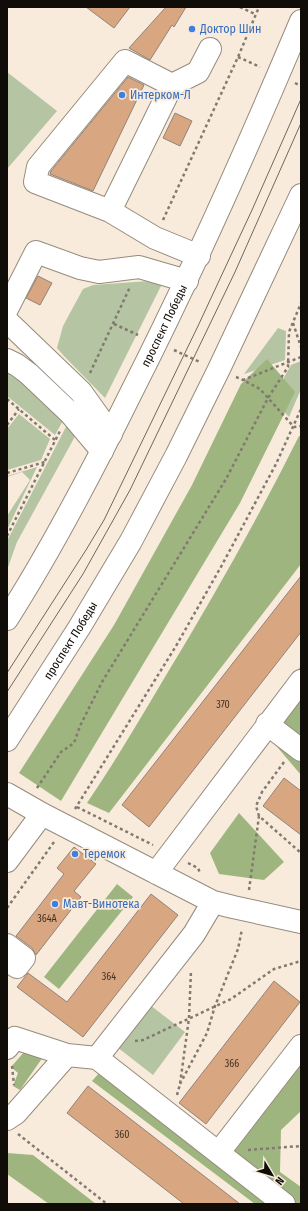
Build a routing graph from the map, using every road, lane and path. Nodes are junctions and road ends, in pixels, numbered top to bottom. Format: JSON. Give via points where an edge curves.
{"nodes":[{"id":1,"x":240,"y":7,"type":"edge"},
{"id":2,"x":255,"y":14,"type":"dead end"},
{"id":3,"x":301,"y":21,"type":"edge"},
{"id":4,"x":210,"y":49,"type":"dead end"},
{"id":5,"x":172,"y":84,"type":"junction"},
{"id":6,"x":301,"y":195,"type":"edge"},
{"id":7,"x":110,"y":212,"type":"junction"},
{"id":8,"x":199,"y":256,"type":"junction"},
{"id":9,"x":186,"y":281,"type":"junction"},
{"id":10,"x":301,"y":303,"type":"edge"},
{"id":11,"x":7,"y":309,"type":"edge"},
{"id":12,"x":7,"y":321,"type":"edge"},
{"id":13,"x":292,"y":322,"type":"junction"},
{"id":14,"x":114,"y":324,"type":"dead end"},
{"id":15,"x":157,"y":343,"type":"junction"},
{"id":16,"x":301,"y":347,"type":"edge"},
{"id":17,"x":301,"y":357,"type":"edge"},
{"id":18,"x":7,"y":360,"type":"edge"},
{"id":19,"x":288,"y":362,"type":"junction"},
{"id":20,"x":219,"y":369,"type":"junction"},
{"id":21,"x":243,"y":380,"type":"junction"},
{"id":22,"x":268,"y":398,"type":"junction"},
{"id":23,"x":7,"y":399,"type":"edge"},
{"id":24,"x":19,"y":409,"type":"junction"},
{"id":25,"x":301,"y":409,"type":"edge"},
{"id":26,"x":7,"y":425,"type":"edge"},
{"id":27,"x":301,"y":426,"type":"edge"},
{"id":28,"x":294,"y":427,"type":"junction"},
{"id":29,"x":55,"y":440,"type":"dead end"},
{"id":30,"x":106,"y":442,"type":"junction"},
{"id":31,"x":45,"y":462,"type":"dead end"},
{"id":32,"x":7,"y":473,"type":"edge"},
{"id":33,"x":7,"y":619,"type":"edge"},
{"id":34,"x":301,"y":681,"type":"edge"},
{"id":35,"x":267,"y":724,"type":"junction"},
{"id":36,"x":7,"y":740,"type":"edge"},
{"id":37,"x":298,"y":748,"type":"edge"},
{"id":38,"x":25,"y":804,"type":"edge"},
{"id":39,"x":260,"y":816,"type":"junction"},
{"id":40,"x":65,"y":826,"type":"junction"},
{"id":41,"x":301,"y":853,"type":"edge"},
{"id":42,"x":7,"y":861,"type":"edge"},
{"id":43,"x":156,"y":873,"type":"junction"},
{"id":44,"x":213,"y":902,"type":"junction"},
{"id":45,"x":7,"y":908,"type":"edge"},
{"id":46,"x":241,"y":913,"type":"junction"},
{"id":47,"x":301,"y":922,"type":"edge"},
{"id":48,"x":301,"y":935,"type":"edge"},
{"id":49,"x":7,"y":945,"type":"edge"},
{"id":50,"x":7,"y":960,"type":"edge"},
{"id":51,"x":301,"y":961,"type":"edge"},
{"id":52,"x":192,"y":965,"type":"dead end"},
{"id":53,"x":215,"y":1006,"type":"junction"},
{"id":54,"x":188,"y":1018,"type":"junction"},
{"id":55,"x":111,"y":1041,"type":"junction"},
{"id":56,"x":9,"y":1046,"type":"edge"},
{"id":57,"x":301,"y":1046,"type":"edge"},
{"id":58,"x":67,"y":1055,"type":"junction"},
{"id":59,"x":97,"y":1058,"type":"junction"},
{"id":60,"x":180,"y":1084,"type":"junction"},
{"id":61,"x":171,"y":1115,"type":"junction"},
{"id":62,"x":13,"y":1122,"type":"edge"},
{"id":63,"x":301,"y":1146,"type":"edge"},
{"id":64,"x":219,"y":1152,"type":"junction"},
{"id":65,"x":108,"y":1204,"type":"edge"},
{"id":66,"x":284,"y":1204,"type":"edge"}],
"edges":[{"from":1,"to":2,"type":"path"},
{"from":3,"to":8,"type":"main road","name":"проспект Победы"},
{"from":4,"to":5,"type":"main road","via":[[198,72]]},
{"from":5,"to":7,"type":"main road"},
{"from":5,"to":7,"type":"main road","via":[[125,61],[38,167],[35,182]]},
{"from":6,"to":20,"type":"main road","name":"проспект Победы"},
{"from":7,"to":8,"type":"main road","via":[[155,238]]},
{"from":8,"to":9,"type":"main road","name":"проспект Победы"},
{"from":9,"to":11,"type":"main road","via":[[140,267],[99,272],[36,252]]},
{"from":9,"to":15,"type":"main road","name":"проспект Победы"},
{"from":10,"to":13,"type":"path"},
{"from":12,"to":30,"type":"main road","via":[[81,392]]},
{"from":13,"to":16,"type":"path"},
{"from":13,"to":19,"type":"path"},
{"from":14,"to":15,"type":"path"},
{"from":15,"to":20,"type":"path"},
{"from":15,"to":30,"type":"main road","name":"проспект Победы"},
{"from":17,"to":19,"type":"path"},
{"from":18,"to":30,"type":"main road","via":[[28,374]]},
{"from":19,"to":21,"type":"path"},
{"from":19,"to":22,"type":"path","via":[[288,367]]},
{"from":20,"to":21,"type":"path"},
{"from":20,"to":36,"type":"main road","name":"проспект Победы","via":[[131,541]]},
{"from":21,"to":22,"type":"path"},
{"from":22,"to":28,"type":"path"},
{"from":22,"to":38,"type":"path","via":[[226,479],[102,682],[74,744],[61,752]]},
{"from":23,"to":24,"type":"path"},
{"from":24,"to":26,"type":"path"},
{"from":24,"to":29,"type":"path"},
{"from":25,"to":28,"type":"path"},
{"from":27,"to":28,"type":"path"},
{"from":28,"to":40,"type":"path","via":[[188,626]]},
{"from":30,"to":33,"type":"main road","name":"проспект Победы","via":[[38,571]]},
{"from":31,"to":32,"type":"path"},
{"from":34,"to":35,"type":"main road"},
{"from":35,"to":37,"type":"main road"},
{"from":35,"to":43,"type":"main road"},
{"from":37,"to":39,"type":"path","via":[[262,792],[256,806]]},
{"from":38,"to":40,"type":"main road"},
{"from":38,"to":42,"type":"main road"},
{"from":39,"to":41,"type":"path"},
{"from":39,"to":46,"type":"path"},
{"from":40,"to":43,"type":"main road"},
{"from":40,"to":45,"type":"path"},
{"from":43,"to":44,"type":"main road"},
{"from":44,"to":46,"type":"main road"},
{"from":44,"to":55,"type":"main road","via":[[194,934]]},
{"from":46,"to":47,"type":"main road"},
{"from":46,"to":48,"type":"main road"},
{"from":46,"to":53,"type":"path","via":[[238,949]]},
{"from":49,"to":50,"type":"main road","via":[[24,958],[17,967]]},
{"from":51,"to":53,"type":"path","via":[[274,969],[231,999]]},
{"from":52,"to":54,"type":"path"},
{"from":53,"to":54,"type":"path"},
{"from":53,"to":60,"type":"path","via":[[207,1033]]},
{"from":54,"to":55,"type":"path","via":[[143,1040],[119,1046]]},
{"from":54,"to":60,"type":"path"},
{"from":55,"to":59,"type":"main road"},
{"from":56,"to":58,"type":"main road","via":[[15,1038]]},
{"from":56,"to":62,"type":"path"},
{"from":57,"to":64,"type":"main road"},
{"from":58,"to":59,"type":"main road"},
{"from":58,"to":62,"type":"main road"},
{"from":59,"to":61,"type":"main road"},
{"from":60,"to":61,"type":"path"},
{"from":61,"to":64,"type":"main road"},
{"from":62,"to":65,"type":"path"},
{"from":63,"to":64,"type":"path"},
{"from":64,"to":66,"type":"main road"}]}
